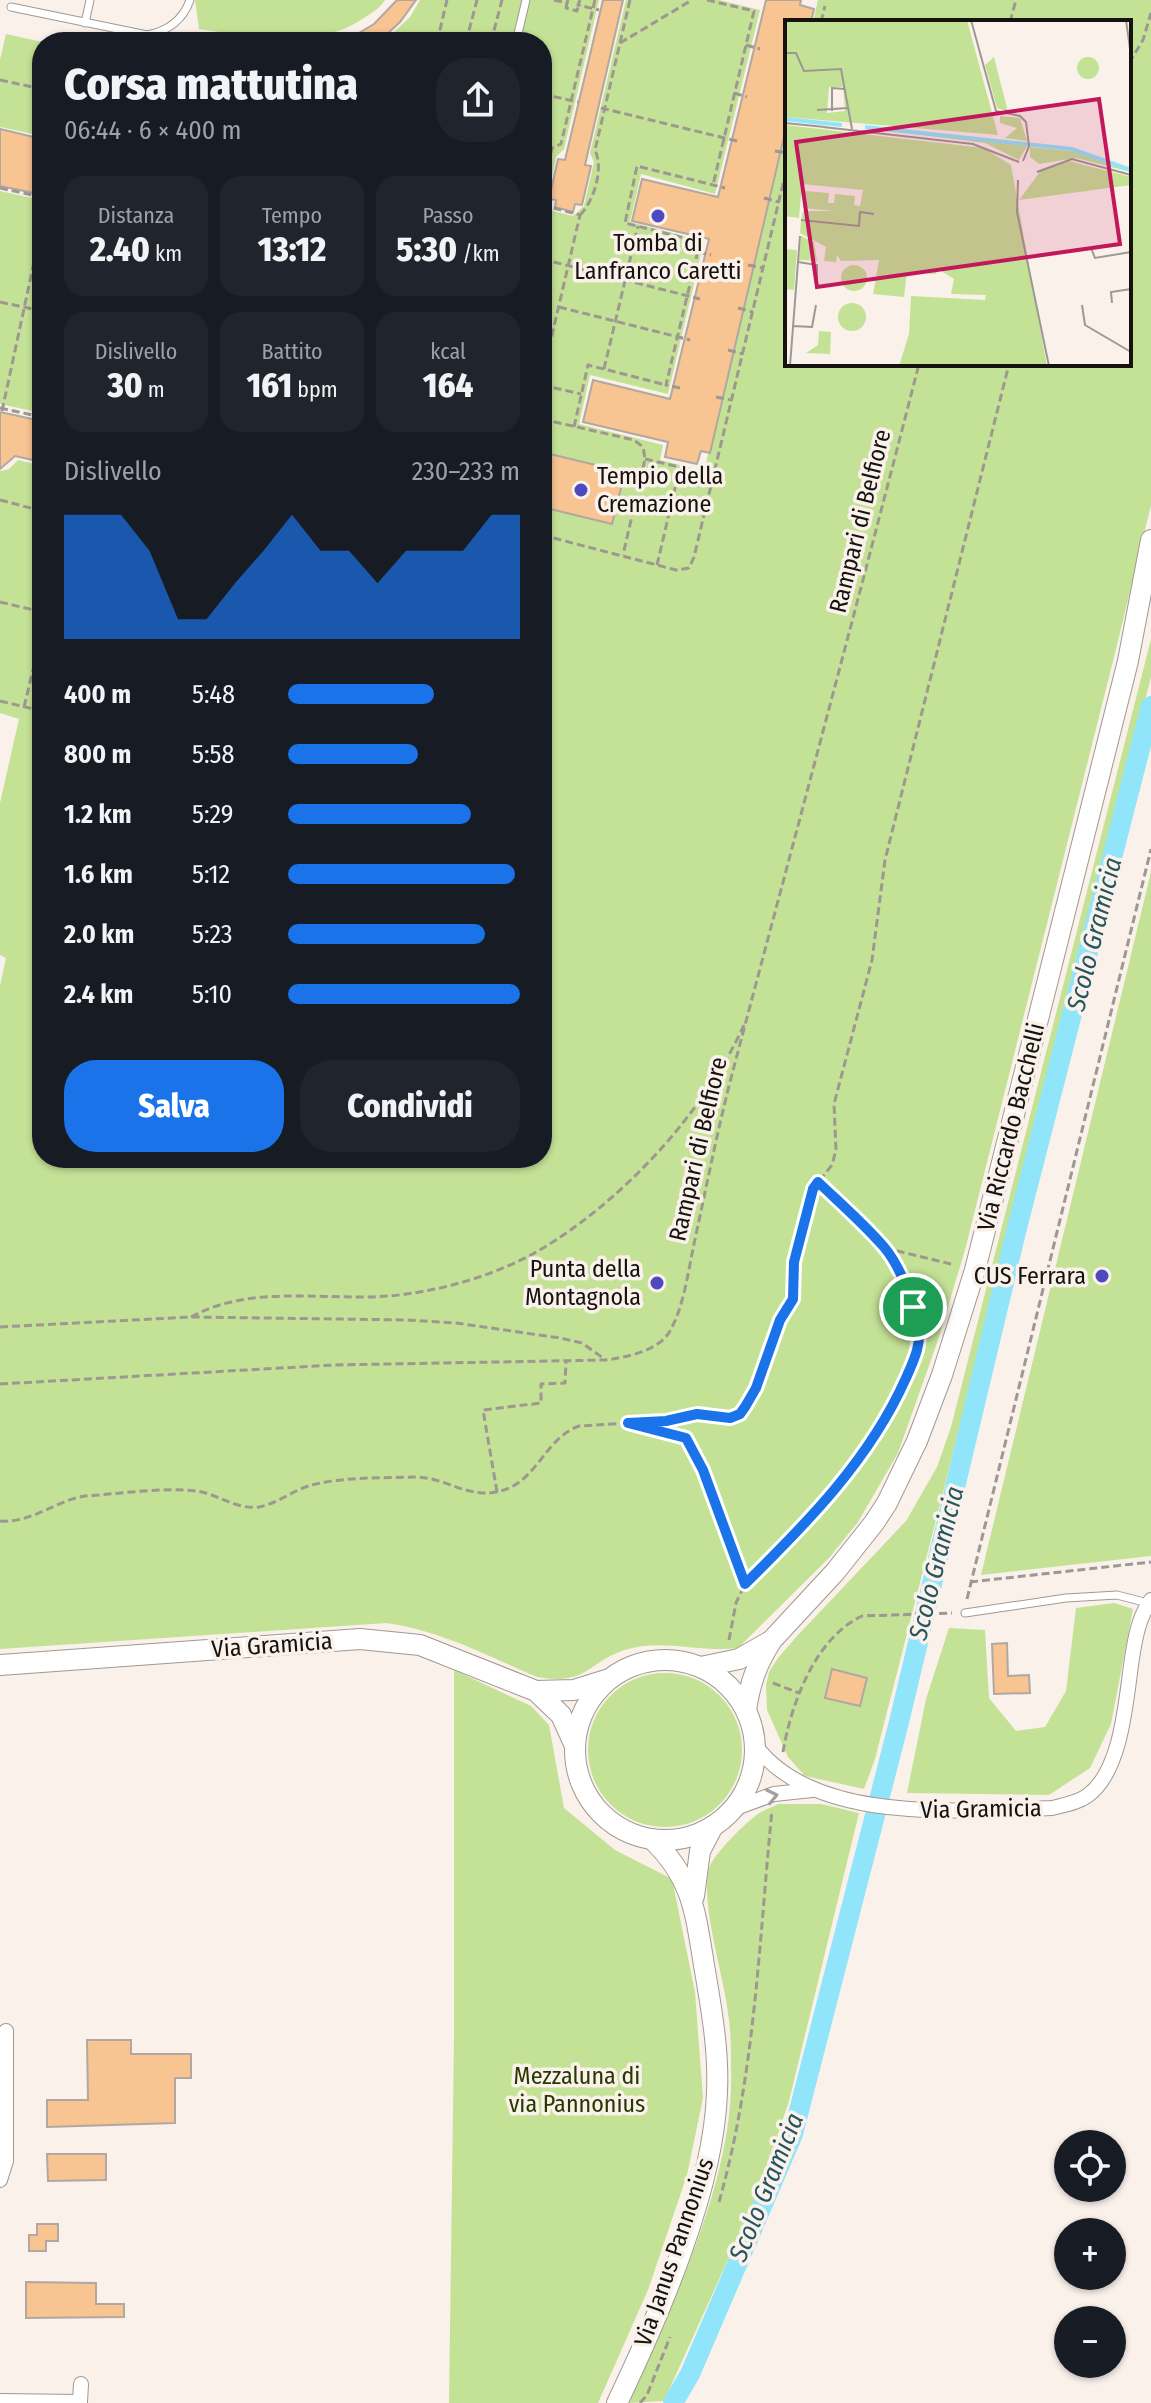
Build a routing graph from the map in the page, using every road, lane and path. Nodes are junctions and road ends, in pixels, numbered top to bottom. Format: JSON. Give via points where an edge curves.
{"nodes":[{"id":1,"x":90,"y":0,"type":"edge"},
{"id":2,"x":190,"y":0,"type":"edge"},
{"id":3,"x":447,"y":0,"type":"edge"},
{"id":4,"x":477,"y":0,"type":"edge"},
{"id":5,"x":502,"y":0,"type":"edge"},
{"id":6,"x":526,"y":0,"type":"edge"},
{"id":7,"x":554,"y":0,"type":"edge"},
{"id":8,"x":595,"y":0,"type":"edge"},
{"id":9,"x":630,"y":0,"type":"edge"},
{"id":10,"x":692,"y":0,"type":"edge"},
{"id":11,"x":707,"y":0,"type":"edge"},
{"id":12,"x":1016,"y":0,"type":"edge"},
{"id":13,"x":568,"y":2,"type":"edge"},
{"id":14,"x":579,"y":3,"type":"edge"},
{"id":15,"x":825,"y":6,"type":"dead end"},
{"id":16,"x":11,"y":7,"type":"dead end"},
{"id":17,"x":593,"y":8,"type":"junction"},
{"id":18,"x":599,"y":10,"type":"dead end"},
{"id":19,"x":1151,"y":13,"type":"edge"},
{"id":20,"x":822,"y":20,"type":"edge"},
{"id":21,"x":1011,"y":20,"type":"edge"},
{"id":22,"x":85,"y":23,"type":"junction"},
{"id":23,"x":125,"y":32,"type":"edge"},
{"id":24,"x":158,"y":32,"type":"edge"},
{"id":25,"x":439,"y":32,"type":"edge"},
{"id":26,"x":469,"y":32,"type":"edge"},
{"id":27,"x":494,"y":32,"type":"edge"},
{"id":28,"x":518,"y":32,"type":"edge"},
{"id":29,"x":620,"y":43,"type":"junction"},
{"id":30,"x":746,"y":45,"type":"junction"},
{"id":31,"x":760,"y":49,"type":"dead end"},
{"id":32,"x":1131,"y":60,"type":"edge"},
{"id":33,"x":0,"y":80,"type":"edge"},
{"id":34,"x":32,"y":87,"type":"edge"},
{"id":35,"x":734,"y":93,"type":"junction"},
{"id":36,"x":552,"y":96,"type":"edge"},
{"id":37,"x":747,"y":97,"type":"dead end"},
{"id":38,"x":571,"y":101,"type":"junction"},
{"id":39,"x":578,"y":102,"type":"dead end"},
{"id":40,"x":602,"y":108,"type":"junction"},
{"id":41,"x":724,"y":138,"type":"junction"},
{"id":42,"x":737,"y":141,"type":"dead end"},
{"id":43,"x":552,"y":148,"type":"edge"},
{"id":44,"x":775,"y":151,"type":"dead end"},
{"id":45,"x":785,"y":153,"type":"edge"},
{"id":46,"x":785,"y":176,"type":"edge"},
{"id":47,"x":713,"y":185,"type":"junction"},
{"id":48,"x":0,"y":188,"type":"edge"},
{"id":49,"x":725,"y":188,"type":"dead end"},
{"id":50,"x":32,"y":195,"type":"edge"},
{"id":51,"x":764,"y":198,"type":"dead end"},
{"id":52,"x":779,"y":202,"type":"junction"},
{"id":53,"x":552,"y":208,"type":"edge"},
{"id":54,"x":580,"y":215,"type":"junction"},
{"id":55,"x":638,"y":226,"type":"junction"},
{"id":56,"x":698,"y":252,"type":"junction"},
{"id":57,"x":711,"y":255,"type":"dead end"},
{"id":58,"x":552,"y":261,"type":"edge"},
{"id":59,"x":568,"y":265,"type":"junction"},
{"id":60,"x":748,"y":265,"type":"dead end"},
{"id":61,"x":763,"y":268,"type":"junction"},
{"id":62,"x":32,"y":271,"type":"edge"},
{"id":63,"x":626,"y":280,"type":"junction"},
{"id":64,"x":687,"y":295,"type":"junction"},
{"id":65,"x":700,"y":299,"type":"dead end"},
{"id":66,"x":0,"y":302,"type":"edge"},
{"id":67,"x":24,"y":307,"type":"junction"},
{"id":68,"x":559,"y":307,"type":"junction"},
{"id":69,"x":738,"y":308,"type":"dead end"},
{"id":70,"x":32,"y":309,"type":"edge"},
{"id":71,"x":753,"y":312,"type":"junction"},
{"id":72,"x":616,"y":322,"type":"junction"},
{"id":73,"x":552,"y":331,"type":"edge"},
{"id":74,"x":678,"y":337,"type":"junction"},
{"id":75,"x":690,"y":340,"type":"dead end"},
{"id":76,"x":728,"y":350,"type":"dead end"},
{"id":77,"x":743,"y":354,"type":"junction"},
{"id":78,"x":918,"y":366,"type":"edge"},
{"id":79,"x":1008,"y":366,"type":"edge"},
{"id":80,"x":604,"y":369,"type":"junction"},
{"id":81,"x":666,"y":385,"type":"junction"},
{"id":82,"x":552,"y":387,"type":"edge"},
{"id":83,"x":680,"y":388,"type":"dead end"},
{"id":84,"x":581,"y":394,"type":"junction"},
{"id":85,"x":716,"y":397,"type":"dead end"},
{"id":86,"x":732,"y":400,"type":"junction"},
{"id":87,"x":2,"y":409,"type":"edge"},
{"id":88,"x":32,"y":415,"type":"edge"},
{"id":89,"x":552,"y":422,"type":"edge"},
{"id":90,"x":574,"y":427,"type":"junction"},
{"id":91,"x":645,"y":459,"type":"junction"},
{"id":92,"x":680,"y":467,"type":"junction"},
{"id":93,"x":714,"y":475,"type":"junction"},
{"id":94,"x":0,"y":500,"type":"edge"},
{"id":95,"x":32,"y":508,"type":"edge"},
{"id":96,"x":552,"y":538,"type":"edge"},
{"id":97,"x":1151,"y":540,"type":"edge"},
{"id":98,"x":623,"y":556,"type":"junction"},
{"id":99,"x":657,"y":565,"type":"junction"},
{"id":100,"x":1151,"y":601,"type":"edge"},
{"id":101,"x":0,"y":602,"type":"edge"},
{"id":102,"x":32,"y":610,"type":"edge"},
{"id":103,"x":1128,"y":661,"type":"junction"},
{"id":104,"x":32,"y":674,"type":"edge"},
{"id":105,"x":0,"y":701,"type":"edge"},
{"id":106,"x":24,"y":707,"type":"junction"},
{"id":107,"x":32,"y":709,"type":"edge"},
{"id":108,"x":1151,"y":849,"type":"edge"},
{"id":109,"x":748,"y":1017,"type":"junction"},
{"id":110,"x":818,"y":1182,"type":"junction"},
{"id":111,"x":885,"y":1248,"type":"junction"},
{"id":112,"x":975,"y":1270,"type":"junction"},
{"id":113,"x":191,"y":1317,"type":"junction"},
{"id":114,"x":0,"y":1327,"type":"edge"},
{"id":115,"x":606,"y":1360,"type":"junction"},
{"id":116,"x":566,"y":1361,"type":"junction"},
{"id":117,"x":0,"y":1384,"type":"edge"},
{"id":118,"x":628,"y":1423,"type":"junction"},
{"id":119,"x":497,"y":1492,"type":"junction"},
{"id":120,"x":0,"y":1521,"type":"edge"},
{"id":121,"x":1151,"y":1562,"type":"edge"},
{"id":122,"x":745,"y":1584,"type":"junction"},
{"id":123,"x":1150,"y":1602,"type":"edge"},
{"id":124,"x":950,"y":1613,"type":"dead end"},
{"id":125,"x":965,"y":1613,"type":"dead end"},
{"id":126,"x":772,"y":1640,"type":"junction"},
{"id":127,"x":731,"y":1647,"type":"dead end"},
{"id":128,"x":0,"y":1665,"type":"edge"},
{"id":129,"x":701,"y":1667,"type":"junction"},
{"id":130,"x":609,"y":1679,"type":"junction"},
{"id":131,"x":536,"y":1691,"type":"junction"},
{"id":132,"x":799,"y":1693,"type":"dead end"},
{"id":133,"x":746,"y":1710,"type":"junction"},
{"id":134,"x":755,"y":1745,"type":"junction"},
{"id":135,"x":575,"y":1746,"type":"junction"},
{"id":136,"x":813,"y":1790,"type":"junction"},
{"id":137,"x":733,"y":1809,"type":"junction"},
{"id":138,"x":713,"y":1826,"type":"junction"},
{"id":139,"x":652,"y":1839,"type":"junction"},
{"id":140,"x":694,"y":1908,"type":"junction"},
{"id":141,"x":6,"y":2031,"type":"dead end"},
{"id":142,"x":0,"y":2180,"type":"edge"},
{"id":143,"x":81,"y":2384,"type":"dead end"},
{"id":144,"x":0,"y":2401,"type":"edge"},
{"id":145,"x":617,"y":2403,"type":"edge"}],
"edges":[{"from":1,"to":22,"type":"lane"},
{"from":2,"to":24,"type":"lane","via":[[181,19]]},
{"from":3,"to":25,"type":"path"},
{"from":4,"to":26,"type":"path"},
{"from":5,"to":27,"type":"path"},
{"from":6,"to":28,"type":"lane"},
{"from":7,"to":13,"type":"path"},
{"from":8,"to":17,"type":"path"},
{"from":9,"to":29,"type":"path"},
{"from":10,"to":29,"type":"path"},
{"from":11,"to":30,"type":"path","via":[[754,11]]},
{"from":12,"to":21,"type":"path"},
{"from":13,"to":14,"type":"path","via":[[566,8],[577,11]]},
{"from":14,"to":17,"type":"path"},
{"from":15,"to":20,"type":"path"},
{"from":16,"to":22,"type":"lane"},
{"from":17,"to":18,"type":"path"},
{"from":17,"to":38,"type":"path"},
{"from":19,"to":32,"type":"path"},
{"from":22,"to":23,"type":"lane"},
{"from":29,"to":40,"type":"path"},
{"from":30,"to":31,"type":"path"},
{"from":30,"to":35,"type":"path"},
{"from":33,"to":34,"type":"path"},
{"from":35,"to":37,"type":"path"},
{"from":35,"to":41,"type":"path"},
{"from":36,"to":38,"type":"path"},
{"from":38,"to":39,"type":"path"},
{"from":38,"to":43,"type":"path","via":[[561,144]]},
{"from":40,"to":41,"type":"path"},
{"from":40,"to":54,"type":"path","via":[[595,150],[600,160],[589,205]]},
{"from":41,"to":42,"type":"path"},
{"from":41,"to":47,"type":"path"},
{"from":44,"to":45,"type":"path"},
{"from":46,"to":52,"type":"path"},
{"from":47,"to":49,"type":"path"},
{"from":47,"to":55,"type":"path","via":[[637,166],[625,223]]},
{"from":48,"to":50,"type":"path"},
{"from":51,"to":52,"type":"path"},
{"from":52,"to":61,"type":"path"},
{"from":53,"to":54,"type":"path"},
{"from":54,"to":59,"type":"path"},
{"from":55,"to":56,"type":"path","via":[[700,242]]},
{"from":55,"to":63,"type":"path"},
{"from":56,"to":57,"type":"path"},
{"from":56,"to":64,"type":"path"},
{"from":58,"to":59,"type":"path"},
{"from":59,"to":63,"type":"path"},
{"from":59,"to":68,"type":"path"},
{"from":60,"to":61,"type":"path"},
{"from":61,"to":71,"type":"path"},
{"from":62,"to":67,"type":"path"},
{"from":63,"to":64,"type":"path"},
{"from":63,"to":72,"type":"path"},
{"from":64,"to":65,"type":"path"},
{"from":64,"to":74,"type":"path"},
{"from":66,"to":67,"type":"path"},
{"from":67,"to":70,"type":"path"},
{"from":67,"to":87,"type":"path"},
{"from":68,"to":72,"type":"path"},
{"from":68,"to":73,"type":"path"},
{"from":69,"to":71,"type":"path"},
{"from":71,"to":77,"type":"path"},
{"from":72,"to":74,"type":"path"},
{"from":72,"to":80,"type":"path"},
{"from":74,"to":75,"type":"path"},
{"from":74,"to":81,"type":"path"},
{"from":76,"to":77,"type":"path"},
{"from":77,"to":86,"type":"path"},
{"from":78,"to":109,"type":"path","name":"Rampari di Belfiore"},
{"from":79,"to":110,"type":"path","via":[[885,860],[872,960],[834,1104],[836,1150]]},
{"from":80,"to":81,"type":"path"},
{"from":80,"to":84,"type":"path","via":[[588,365]]},
{"from":81,"to":83,"type":"path"},
{"from":82,"to":84,"type":"path"},
{"from":84,"to":90,"type":"path"},
{"from":85,"to":86,"type":"path"},
{"from":86,"to":93,"type":"path"},
{"from":87,"to":88,"type":"path"},
{"from":89,"to":90,"type":"path"},
{"from":90,"to":91,"type":"path","via":[[634,440],[643,447]]},
{"from":91,"to":92,"type":"path"},
{"from":91,"to":98,"type":"path"},
{"from":92,"to":93,"type":"path"},
{"from":92,"to":99,"type":"path"},
{"from":93,"to":99,"type":"path","via":[[689,568]]},
{"from":94,"to":95,"type":"path"},
{"from":96,"to":98,"type":"path"},
{"from":97,"to":103,"type":"main road","name":"Via Riccardo Bacchelli"},
{"from":98,"to":99,"type":"path"},
{"from":100,"to":103,"type":"main road","name":"Via Riccardo Bacchelli"},
{"from":101,"to":102,"type":"path"},
{"from":103,"to":112,"type":"main road","name":"Via Riccardo Bacchelli"},
{"from":104,"to":106,"type":"path"},
{"from":105,"to":106,"type":"path"},
{"from":106,"to":107,"type":"path"},
{"from":108,"to":121,"type":"path","via":[[970,1582]]},
{"from":109,"to":113,"type":"path","via":[[727,1062],[674,1132],[632,1178],[537,1252],[431,1291],[247,1298]]},
{"from":109,"to":115,"type":"path","name":"Rampari di Belfiore","via":[[669,1334],[633,1355]]},
{"from":110,"to":111,"type":"path"},
{"from":110,"to":118,"type":"path","via":[[794,1262],[793,1299],[740,1414]]},
{"from":111,"to":112,"type":"path"},
{"from":111,"to":122,"type":"path","via":[[919,1327],[916,1357],[881,1428],[855,1466]]},
{"from":112,"to":126,"type":"main road","name":"Via Riccardo Bacchelli","via":[[931,1406],[887,1503],[857,1546]]},
{"from":113,"to":114,"type":"path"},
{"from":113,"to":115,"type":"path","via":[[456,1323],[582,1343]]},
{"from":115,"to":116,"type":"path","name":"Rampari di Belfiore"},
{"from":116,"to":117,"type":"path","name":"Rampari di Belfiore","via":[[334,1365]]},
{"from":116,"to":119,"type":"path","via":[[565,1383],[541,1384],[541,1403],[483,1410]]},
{"from":118,"to":119,"type":"path","via":[[567,1431],[524,1480]]},
{"from":118,"to":122,"type":"path","via":[[686,1438]]},
{"from":119,"to":120,"type":"path","via":[[473,1493],[429,1477],[317,1483],[257,1507],[193,1490],[85,1496],[69,1498],[33,1518]]},
{"from":122,"to":127,"type":"path","via":[[730,1625]]},
{"from":123,"to":125,"type":"lane","name":"Via Gramicia","via":[[1117,1595],[1066,1598]]},
{"from":123,"to":136,"type":"street","name":"Via Gramicia","via":[[1135,1643],[1114,1756],[1099,1785],[1086,1796],[1052,1808],[899,1809]]},
{"from":124,"to":132,"type":"path","via":[[862,1616],[849,1622],[827,1646]]},
{"from":126,"to":129,"type":"main road","name":"Via Riccardo Bacchelli","via":[[739,1659]]},
{"from":126,"to":133,"type":"main road","name":"Via Riccardo Bacchelli","via":[[754,1673]]},
{"from":128,"to":131,"type":"main road","name":"Via Gramicia","via":[[383,1639],[442,1652]]},
{"from":129,"to":130,"type":"main road","name":"Via Gramicia","via":[[658,1660]]},
{"from":129,"to":133,"type":"main road","name":"Via Gramicia","via":[[733,1690]]},
{"from":130,"to":131,"type":"main road","name":"Via Gramicia","via":[[574,1690]]},
{"from":130,"to":135,"type":"main road","name":"Via Gramicia","via":[[584,1711]]},
{"from":131,"to":135,"type":"main road","name":"Via Gramicia","via":[[561,1715]]},
{"from":133,"to":134,"type":"main road","name":"Via Gramicia"},
{"from":134,"to":136,"type":"street","name":"Via Gramicia","via":[[767,1761]]},
{"from":134,"to":137,"type":"main road","name":"Via Gramicia","via":[[750,1779]]},
{"from":135,"to":139,"type":"main road","name":"Via Gramicia","via":[[580,1778],[598,1810],[618,1826]]},
{"from":137,"to":136,"type":"street","name":"Via Gramicia","one_way":true,"via":[[774,1794]]},
{"from":137,"to":138,"type":"main road","name":"Via Gramicia"},
{"from":138,"to":139,"type":"main road","name":"Via Gramicia","via":[[693,1836]]},
{"from":138,"to":140,"type":"main road","name":"Via Janus Pannonius","via":[[696,1868]]},
{"from":139,"to":140,"type":"main road","name":"Via Janus Pannonius","via":[[679,1869]]},
{"from":140,"to":145,"type":"main road","name":"Via Janus Pannonius","via":[[716,2047],[715,2122],[673,2271]]},
{"from":141,"to":142,"type":"street","via":[[6,2161]]},
{"from":143,"to":144,"type":"street","via":[[80,2402]]}]}
